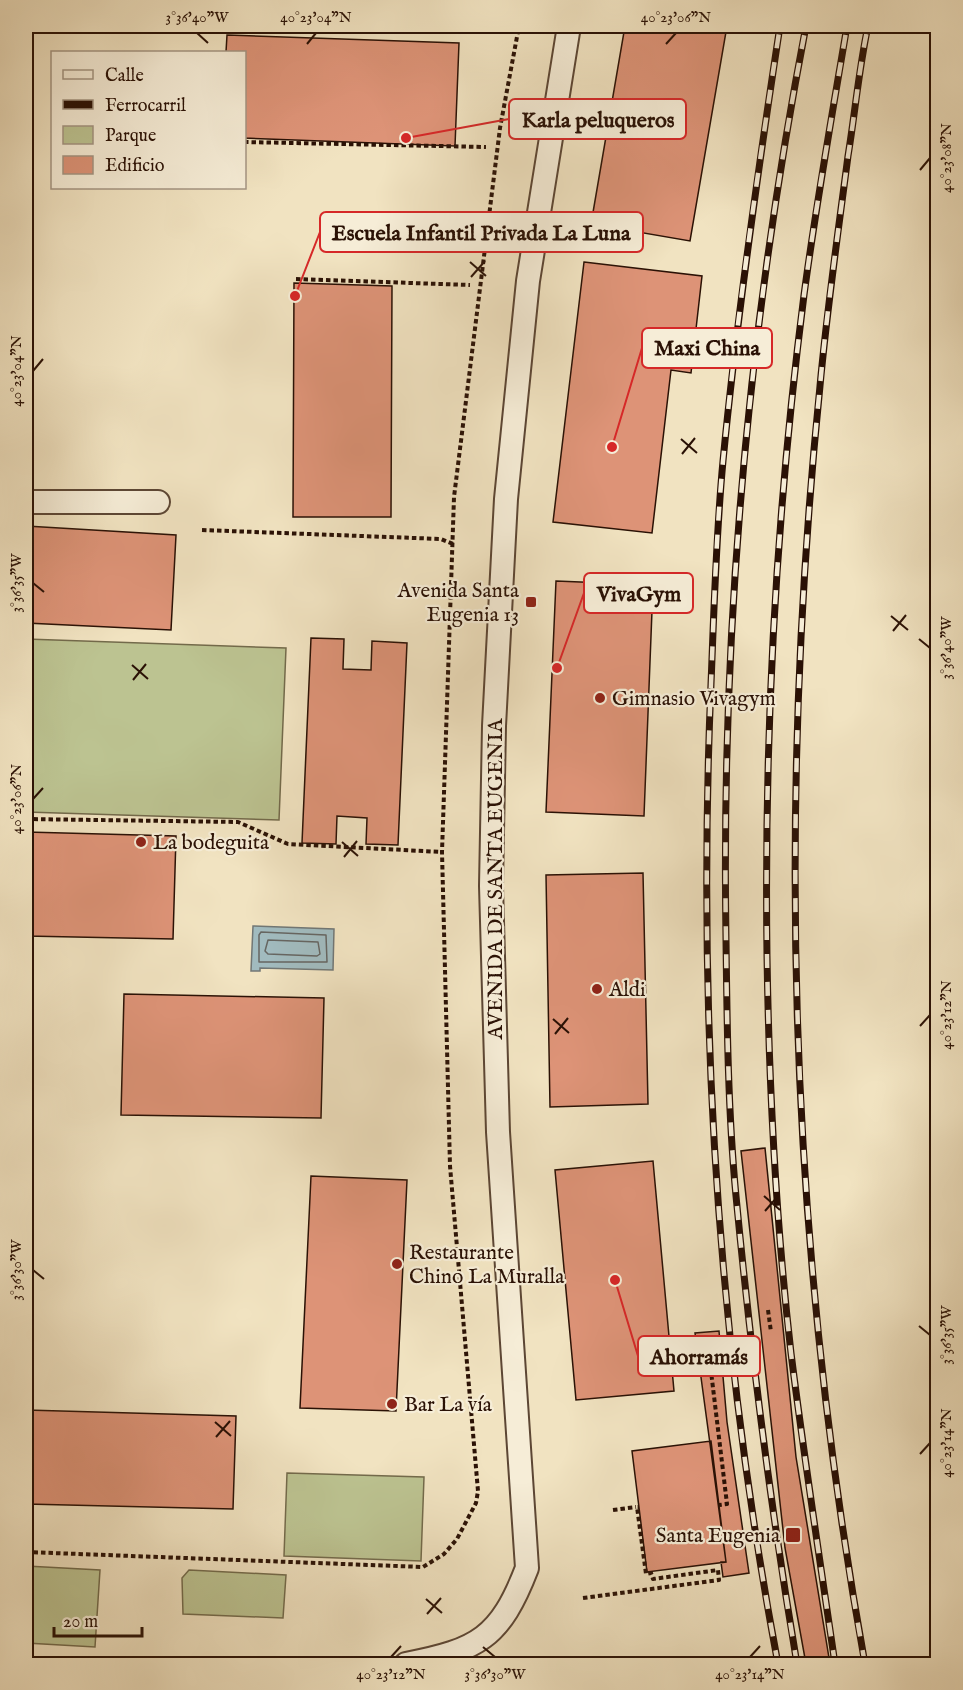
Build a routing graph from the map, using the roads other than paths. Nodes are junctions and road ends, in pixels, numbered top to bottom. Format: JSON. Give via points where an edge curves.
{"nodes":[{"id":1,"x":569,"y":26,"type":"edge"},
{"id":2,"x":26,"y":502,"type":"edge"},
{"id":3,"x":158,"y":502,"type":"dead end"},
{"id":4,"x":406,"y":1665,"type":"edge"}],
"edges":[{"from":1,"to":4,"type":"street","name":"AVENIDA DE SANTA EUGENIA","via":[[528,281],[506,499],[494,726],[491,886],[498,1132],[527,1568],[513,1605],[495,1628],[473,1645]]},
{"from":2,"to":3,"type":"street"}]}
